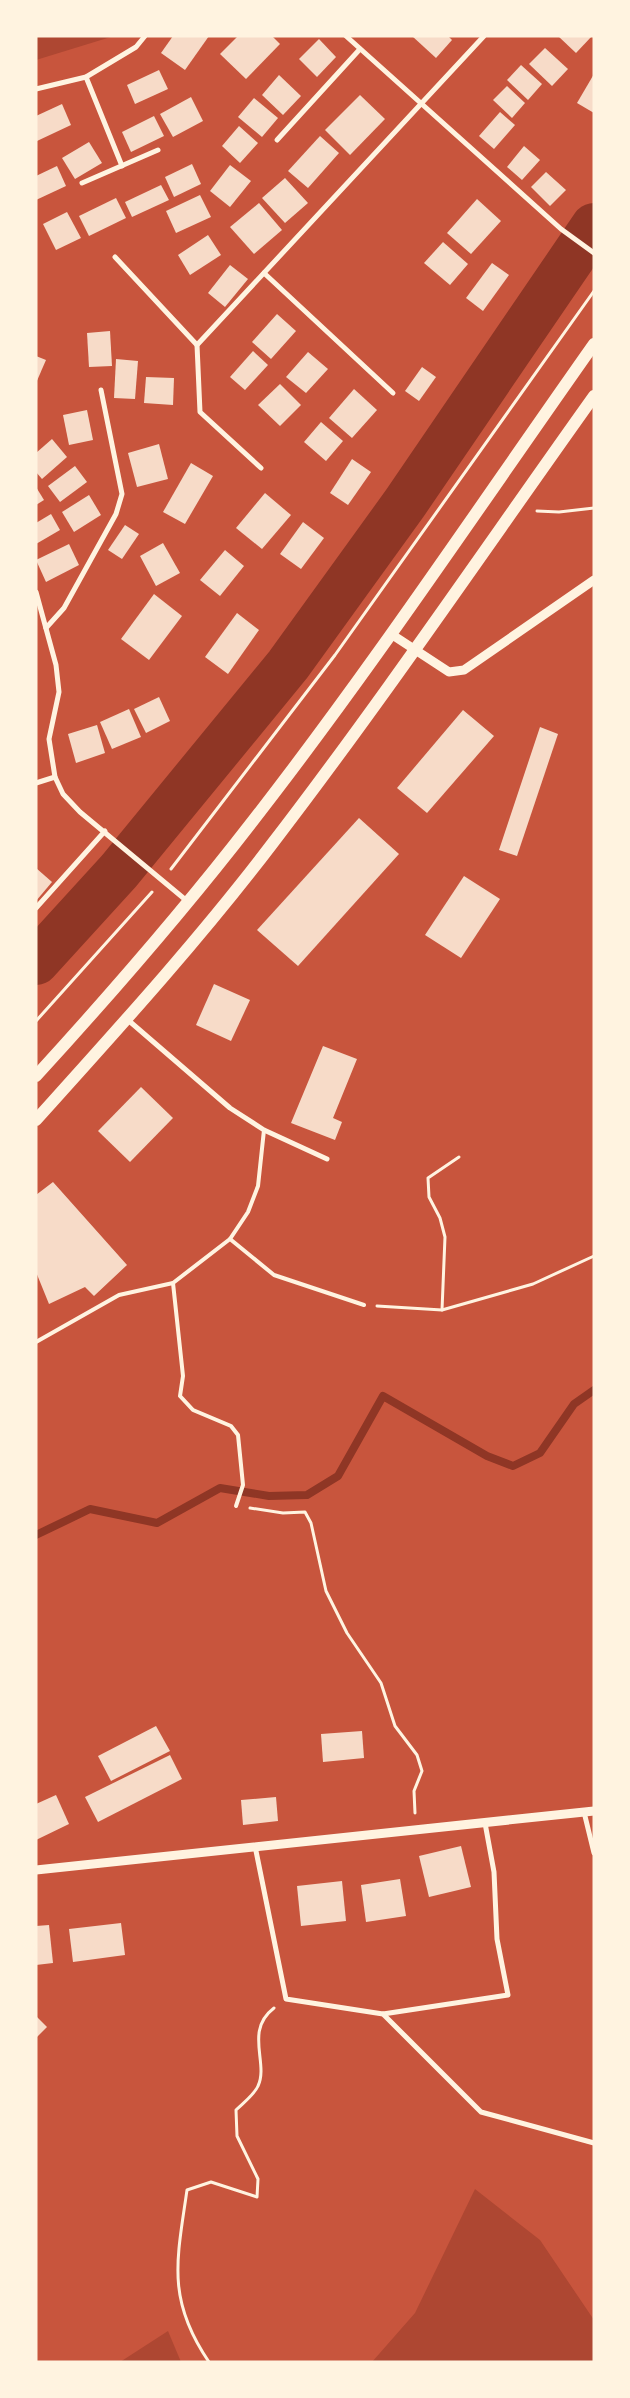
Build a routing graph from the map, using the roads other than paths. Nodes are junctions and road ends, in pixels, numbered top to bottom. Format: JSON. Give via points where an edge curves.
{"nodes":[{"id":1,"x":145,"y":36,"type":"edge"},
{"id":2,"x":346,"y":36,"type":"edge"},
{"id":3,"x":484,"y":36,"type":"edge"},
{"id":4,"x":360,"y":49,"type":"junction"},
{"id":5,"x":86,"y":77,"type":"junction"},
{"id":6,"x":36,"y":89,"type":"edge"},
{"id":7,"x":420,"y":104,"type":"junction"},
{"id":8,"x":277,"y":140,"type":"dead end"},
{"id":9,"x":158,"y":150,"type":"dead end"},
{"id":10,"x":122,"y":166,"type":"junction"},
{"id":11,"x":82,"y":183,"type":"dead end"},
{"id":12,"x":594,"y":253,"type":"edge"},
{"id":13,"x":116,"y":257,"type":"dead end"},
{"id":14,"x":264,"y":273,"type":"junction"},
{"id":15,"x":594,"y":344,"type":"edge"},
{"id":16,"x":197,"y":345,"type":"junction"},
{"id":17,"x":101,"y":390,"type":"dead end"},
{"id":18,"x":394,"y":393,"type":"dead end"},
{"id":19,"x":594,"y":396,"type":"edge"},
{"id":20,"x":261,"y":468,"type":"dead end"},
{"id":21,"x":594,"y":580,"type":"edge"},
{"id":22,"x":36,"y":592,"type":"edge"},
{"id":23,"x":46,"y":628,"type":"junction"},
{"id":24,"x":391,"y":634,"type":"junction"},
{"id":25,"x":413,"y":649,"type":"junction"},
{"id":26,"x":55,"y":777,"type":"junction"},
{"id":27,"x":36,"y":783,"type":"edge"},
{"id":28,"x":105,"y":831,"type":"junction"},
{"id":29,"x":187,"y":901,"type":"junction"},
{"id":30,"x":36,"y":908,"type":"edge"},
{"id":31,"x":127,"y":1019,"type":"junction"},
{"id":32,"x":36,"y":1076,"type":"edge"},
{"id":33,"x":36,"y":1120,"type":"edge"},
{"id":34,"x":264,"y":1130,"type":"junction"},
{"id":35,"x":327,"y":1159,"type":"dead end"},
{"id":36,"x":230,"y":1239,"type":"junction"},
{"id":37,"x":173,"y":1283,"type":"junction"},
{"id":38,"x":364,"y":1305,"type":"road end"},
{"id":39,"x":36,"y":1342,"type":"edge"},
{"id":40,"x":236,"y":1506,"type":"road end"},
{"id":41,"x":589,"y":1811,"type":"edge"},
{"id":42,"x":485,"y":1823,"type":"junction"},
{"id":43,"x":255,"y":1846,"type":"junction"},
{"id":44,"x":594,"y":1853,"type":"edge"},
{"id":45,"x":36,"y":1870,"type":"edge"},
{"id":46,"x":383,"y":2014,"type":"junction"},
{"id":47,"x":594,"y":2143,"type":"edge"}],
"edges":[{"from":1,"to":5,"type":"street","via":[[136,47]]},
{"from":2,"to":4,"type":"street"},
{"from":3,"to":7,"type":"street"},
{"from":4,"to":7,"type":"street"},
{"from":4,"to":8,"type":"street"},
{"from":5,"to":6,"type":"street"},
{"from":5,"to":10,"type":"street"},
{"from":7,"to":12,"type":"street","via":[[561,229]]},
{"from":7,"to":14,"type":"street"},
{"from":9,"to":10,"type":"street"},
{"from":10,"to":11,"type":"street"},
{"from":13,"to":16,"type":"street"},
{"from":14,"to":16,"type":"street"},
{"from":14,"to":18,"type":"street"},
{"from":15,"to":24,"type":"main road"},
{"from":16,"to":20,"type":"street","via":[[200,412]]},
{"from":17,"to":23,"type":"street","via":[[122,494],[116,514],[64,608]]},
{"from":19,"to":25,"type":"main road"},
{"from":21,"to":25,"type":"street","via":[[464,670],[449,672]]},
{"from":22,"to":23,"type":"street"},
{"from":23,"to":26,"type":"street","via":[[60,692],[50,740]]},
{"from":24,"to":25,"type":"street"},
{"from":24,"to":29,"type":"main road","via":[[253,821]]},
{"from":25,"to":31,"type":"main road","via":[[272,844]]},
{"from":26,"to":27,"type":"street"},
{"from":26,"to":28,"type":"street","via":[[63,794]]},
{"from":28,"to":29,"type":"street"},
{"from":28,"to":30,"type":"street"},
{"from":29,"to":32,"type":"main road"},
{"from":31,"to":33,"type":"main road"},
{"from":31,"to":34,"type":"street","via":[[230,1108]]},
{"from":34,"to":35,"type":"street"},
{"from":34,"to":36,"type":"lane","via":[[258,1186],[248,1212]]},
{"from":36,"to":37,"type":"lane"},
{"from":36,"to":38,"type":"lane","via":[[274,1274]]},
{"from":37,"to":39,"type":"lane","via":[[119,1295]]},
{"from":37,"to":40,"type":"lane","via":[[183,1376],[180,1396],[193,1410],[231,1426],[238,1435],[243,1485]]},
{"from":41,"to":42,"type":"street"},
{"from":41,"to":44,"type":"street"},
{"from":42,"to":43,"type":"street"},
{"from":42,"to":46,"type":"street","via":[[494,1872],[497,1939],[508,1995]]},
{"from":43,"to":45,"type":"street"},
{"from":43,"to":46,"type":"street","via":[[286,1999]]},
{"from":46,"to":47,"type":"street","via":[[481,2112]]}]}
